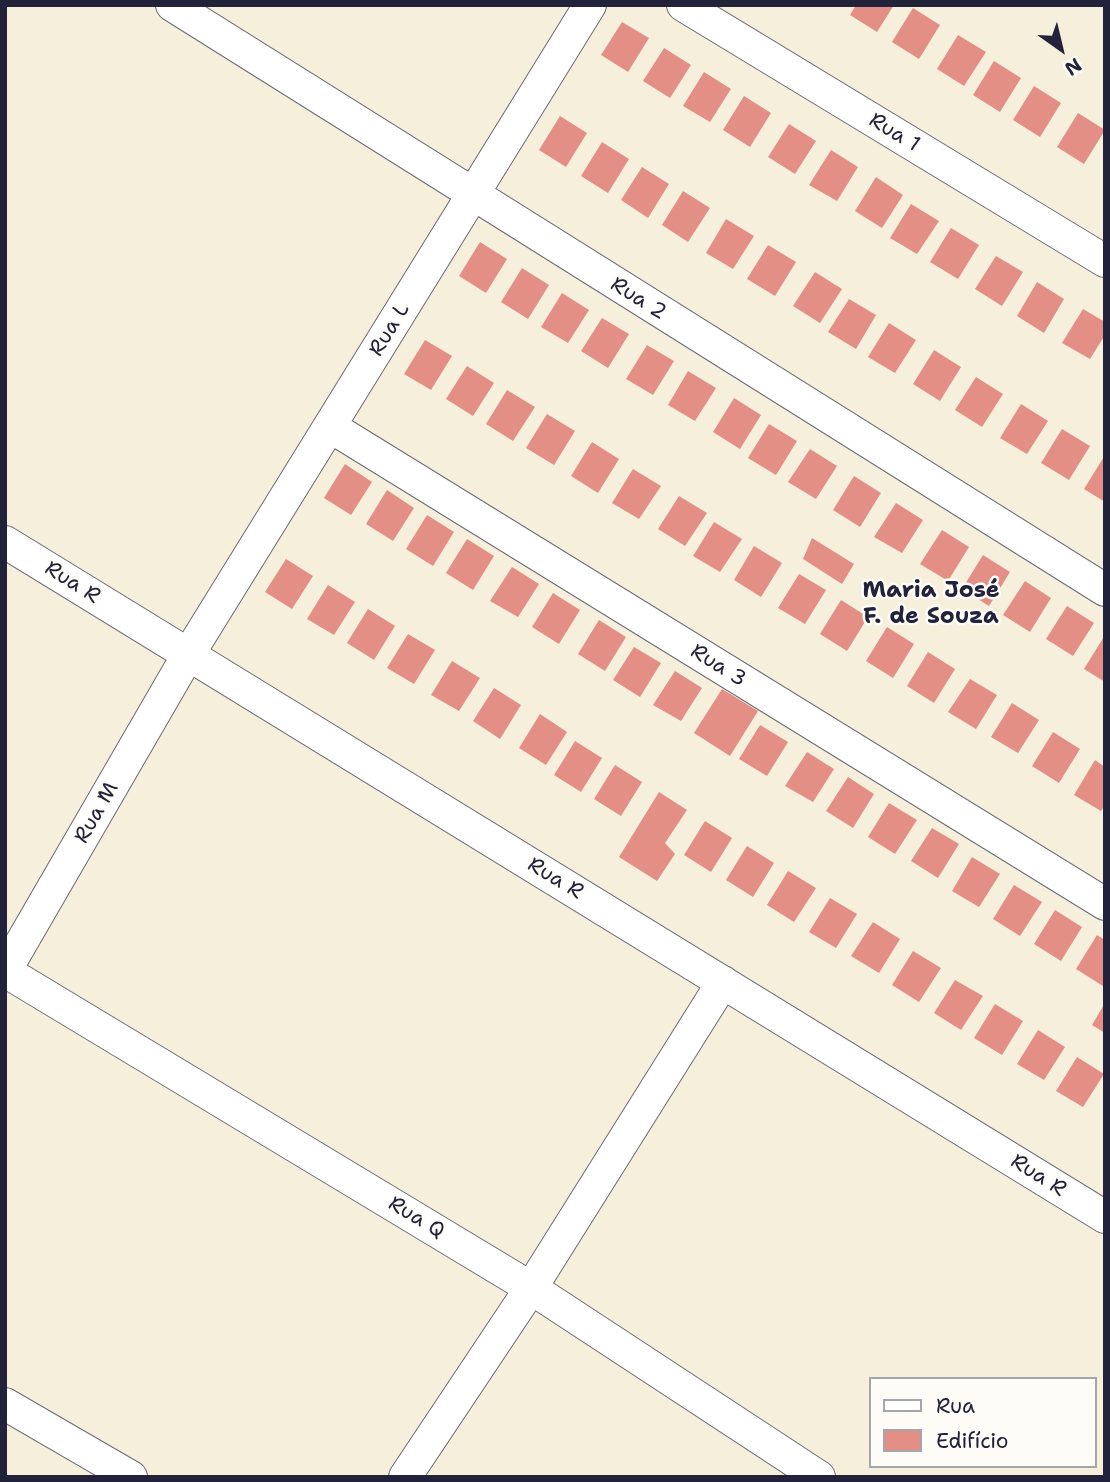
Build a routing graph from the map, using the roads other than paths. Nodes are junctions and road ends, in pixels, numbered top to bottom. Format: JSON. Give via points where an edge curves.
{"nodes":[{"id":1,"x":172,"y":5,"type":"edge"},
{"id":2,"x":590,"y":5,"type":"edge"},
{"id":3,"x":683,"y":5,"type":"edge"},
{"id":4,"x":472,"y":195,"type":"junction"},
{"id":5,"x":1105,"y":261,"type":"edge"},
{"id":6,"x":331,"y":427,"type":"junction"},
{"id":7,"x":5,"y":542,"type":"edge"},
{"id":8,"x":1105,"y":590,"type":"edge"},
{"id":9,"x":188,"y":655,"type":"junction"},
{"id":10,"x":1105,"y":904,"type":"edge"},
{"id":11,"x":5,"y":971,"type":"edge"},
{"id":12,"x":723,"y":982,"type":"junction"},
{"id":13,"x":1105,"y":1217,"type":"edge"},
{"id":14,"x":531,"y":1288,"type":"junction"},
{"id":15,"x":5,"y":1404,"type":"edge"},
{"id":16,"x":131,"y":1477,"type":"edge"},
{"id":17,"x":405,"y":1477,"type":"edge"},
{"id":18,"x":819,"y":1477,"type":"edge"}],
"edges":[{"from":1,"to":4,"type":"street","name":"Rua 2"},
{"from":2,"to":4,"type":"street","name":"Rua L"},
{"from":3,"to":5,"type":"street","name":"Rua 1"},
{"from":4,"to":6,"type":"street","name":"Rua L"},
{"from":4,"to":8,"type":"street","name":"Rua 2"},
{"from":6,"to":9,"type":"street","name":"Rua L"},
{"from":6,"to":10,"type":"street","name":"Rua 3"},
{"from":7,"to":9,"type":"street","name":"Rua R"},
{"from":9,"to":11,"type":"street","name":"Rua M"},
{"from":9,"to":12,"type":"street","name":"Rua R"},
{"from":11,"to":14,"type":"street","name":"Rua Q"},
{"from":12,"to":13,"type":"street","name":"Rua R"},
{"from":12,"to":14,"type":"street"},
{"from":14,"to":17,"type":"street"},
{"from":14,"to":18,"type":"street","name":"Rua Q"},
{"from":15,"to":16,"type":"street"}]}
